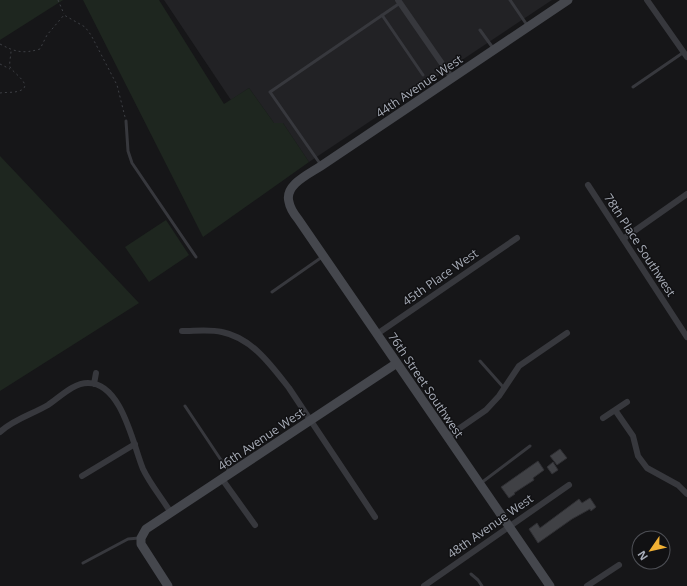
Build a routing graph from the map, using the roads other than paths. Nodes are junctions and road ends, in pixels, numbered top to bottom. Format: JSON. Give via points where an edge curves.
{"nodes":[{"id":1,"x":510,"y":0,"type":"edge"},
{"id":2,"x":648,"y":0,"type":"edge"},
{"id":3,"x":399,"y":1,"type":"edge"},
{"id":4,"x":565,"y":1,"type":"edge"},
{"id":5,"x":382,"y":15,"type":"junction"},
{"id":6,"x":528,"y":27,"type":"junction"},
{"id":7,"x":480,"y":30,"type":"dead end"},
{"id":8,"x":687,"y":44,"type":"edge"},
{"id":9,"x":494,"y":50,"type":"junction"},
{"id":10,"x":684,"y":52,"type":"edge"},
{"id":11,"x":423,"y":75,"type":"dead end"},
{"id":12,"x":452,"y":78,"type":"junction"},
{"id":13,"x":633,"y":87,"type":"dead end"},
{"id":14,"x":126,"y":121,"type":"road end"},
{"id":15,"x":321,"y":166,"type":"junction"},
{"id":16,"x":588,"y":185,"type":"dead end"},
{"id":17,"x":288,"y":195,"type":"joint"},
{"id":18,"x":686,"y":197,"type":"edge"},
{"id":19,"x":517,"y":238,"type":"dead end"},
{"id":20,"x":623,"y":239,"type":"junction"},
{"id":21,"x":324,"y":256,"type":"junction"},
{"id":22,"x":196,"y":257,"type":"dead end"},
{"id":23,"x":272,"y":292,"type":"dead end"},
{"id":24,"x":182,"y":331,"type":"dead end"},
{"id":25,"x":567,"y":333,"type":"dead end"},
{"id":26,"x":377,"y":334,"type":"junction"},
{"id":27,"x":687,"y":338,"type":"edge"},
{"id":28,"x":480,"y":361,"type":"dead end"},
{"id":29,"x":397,"y":363,"type":"junction"},
{"id":30,"x":96,"y":373,"type":"dead end"},
{"id":31,"x":94,"y":384,"type":"junction"},
{"id":32,"x":504,"y":388,"type":"junction"},
{"id":33,"x":627,"y":402,"type":"dead end"},
{"id":34,"x":184,"y":406,"type":"dead end"},
{"id":35,"x":615,"y":410,"type":"junction"},
{"id":36,"x":604,"y":418,"type":"dead end"},
{"id":37,"x":310,"y":420,"type":"junction"},
{"id":38,"x":0,"y":432,"type":"edge"},
{"id":39,"x":447,"y":437,"type":"junction"},
{"id":40,"x":135,"y":444,"type":"junction"},
{"id":41,"x":530,"y":446,"type":"dead end"},
{"id":42,"x":82,"y":476,"type":"dead end"},
{"id":43,"x":226,"y":476,"type":"junction"},
{"id":44,"x":480,"y":484,"type":"junction"},
{"id":45,"x":569,"y":485,"type":"dead end"},
{"id":46,"x":687,"y":494,"type":"edge"},
{"id":47,"x":171,"y":513,"type":"junction"},
{"id":48,"x":375,"y":517,"type":"dead end"},
{"id":49,"x":255,"y":525,"type":"dead end"},
{"id":50,"x":509,"y":526,"type":"junction"},
{"id":51,"x":141,"y":538,"type":"junction"},
{"id":52,"x":83,"y":563,"type":"dead end"},
{"id":53,"x":619,"y":565,"type":"dead end"},
{"id":54,"x":471,"y":574,"type":"dead end"},
{"id":55,"x":168,"y":586,"type":"edge"},
{"id":56,"x":424,"y":586,"type":"edge"},
{"id":57,"x":482,"y":586,"type":"edge"},
{"id":58,"x":550,"y":586,"type":"edge"},
{"id":59,"x":587,"y":586,"type":"edge"}],
"edges":[{"from":1,"to":6,"type":"lane"},
{"from":2,"to":10,"type":"street"},
{"from":3,"to":5,"type":"lane"},
{"from":3,"to":12,"type":"street"},
{"from":4,"to":6,"type":"street","name":"44th Avenue West"},
{"from":5,"to":11,"type":"lane"},
{"from":5,"to":15,"type":"lane","via":[[270,92]]},
{"from":6,"to":9,"type":"street","name":"44th Avenue West"},
{"from":7,"to":9,"type":"lane"},
{"from":8,"to":10,"type":"street"},
{"from":9,"to":12,"type":"street","name":"44th Avenue West"},
{"from":10,"to":13,"type":"lane"},
{"from":12,"to":15,"type":"street","name":"44th Avenue West"},
{"from":14,"to":22,"type":"lane","via":[[128,151],[132,163]]},
{"from":15,"to":17,"type":"street","name":"44th Avenue West","via":[[296,184]]},
{"from":16,"to":20,"type":"street","name":"78th Place Southwest"},
{"from":17,"to":21,"type":"street","name":"76th Street Southwest","via":[[290,207]]},
{"from":18,"to":20,"type":"street"},
{"from":19,"to":26,"type":"street","name":"45th Place West"},
{"from":20,"to":27,"type":"street","name":"78th Place Southwest"},
{"from":21,"to":23,"type":"lane"},
{"from":21,"to":26,"type":"street","name":"76th Street Southwest"},
{"from":24,"to":37,"type":"street","via":[[221,332],[236,336],[251,345],[275,370]]},
{"from":25,"to":32,"type":"street","via":[[519,366]]},
{"from":26,"to":29,"type":"street","name":"76th Street Southwest"},
{"from":28,"to":32,"type":"lane"},
{"from":29,"to":37,"type":"street","name":"46th Avenue West"},
{"from":29,"to":39,"type":"street","name":"76th Street Southwest"},
{"from":30,"to":31,"type":"street"},
{"from":31,"to":38,"type":"street","via":[[76,386]]},
{"from":31,"to":40,"type":"street","via":[[105,389],[114,400],[127,422]]},
{"from":32,"to":39,"type":"street","via":[[486,410]]},
{"from":33,"to":35,"type":"street"},
{"from":34,"to":43,"type":"lane"},
{"from":35,"to":36,"type":"street"},
{"from":35,"to":46,"type":"street","via":[[633,436],[638,456],[647,468],[678,485]]},
{"from":37,"to":43,"type":"street","name":"46th Avenue West"},
{"from":37,"to":48,"type":"street"},
{"from":39,"to":44,"type":"street","name":"76th Street Southwest"},
{"from":40,"to":42,"type":"street"},
{"from":40,"to":47,"type":"street","via":[[147,476]]},
{"from":41,"to":44,"type":"lane"},
{"from":43,"to":47,"type":"street","name":"46th Avenue West"},
{"from":43,"to":49,"type":"street"},
{"from":44,"to":50,"type":"street","name":"76th Street Southwest"},
{"from":45,"to":50,"type":"street","name":"48th Avenue West"},
{"from":47,"to":51,"type":"street","name":"46th Avenue West","via":[[146,529]]},
{"from":50,"to":56,"type":"street","name":"48th Avenue West"},
{"from":50,"to":58,"type":"street","name":"76th Street Southwest"},
{"from":51,"to":52,"type":"lane","via":[[128,539]]},
{"from":51,"to":55,"type":"street","via":[[145,553]]},
{"from":53,"to":59,"type":"street"},
{"from":54,"to":57,"type":"lane"}]}
